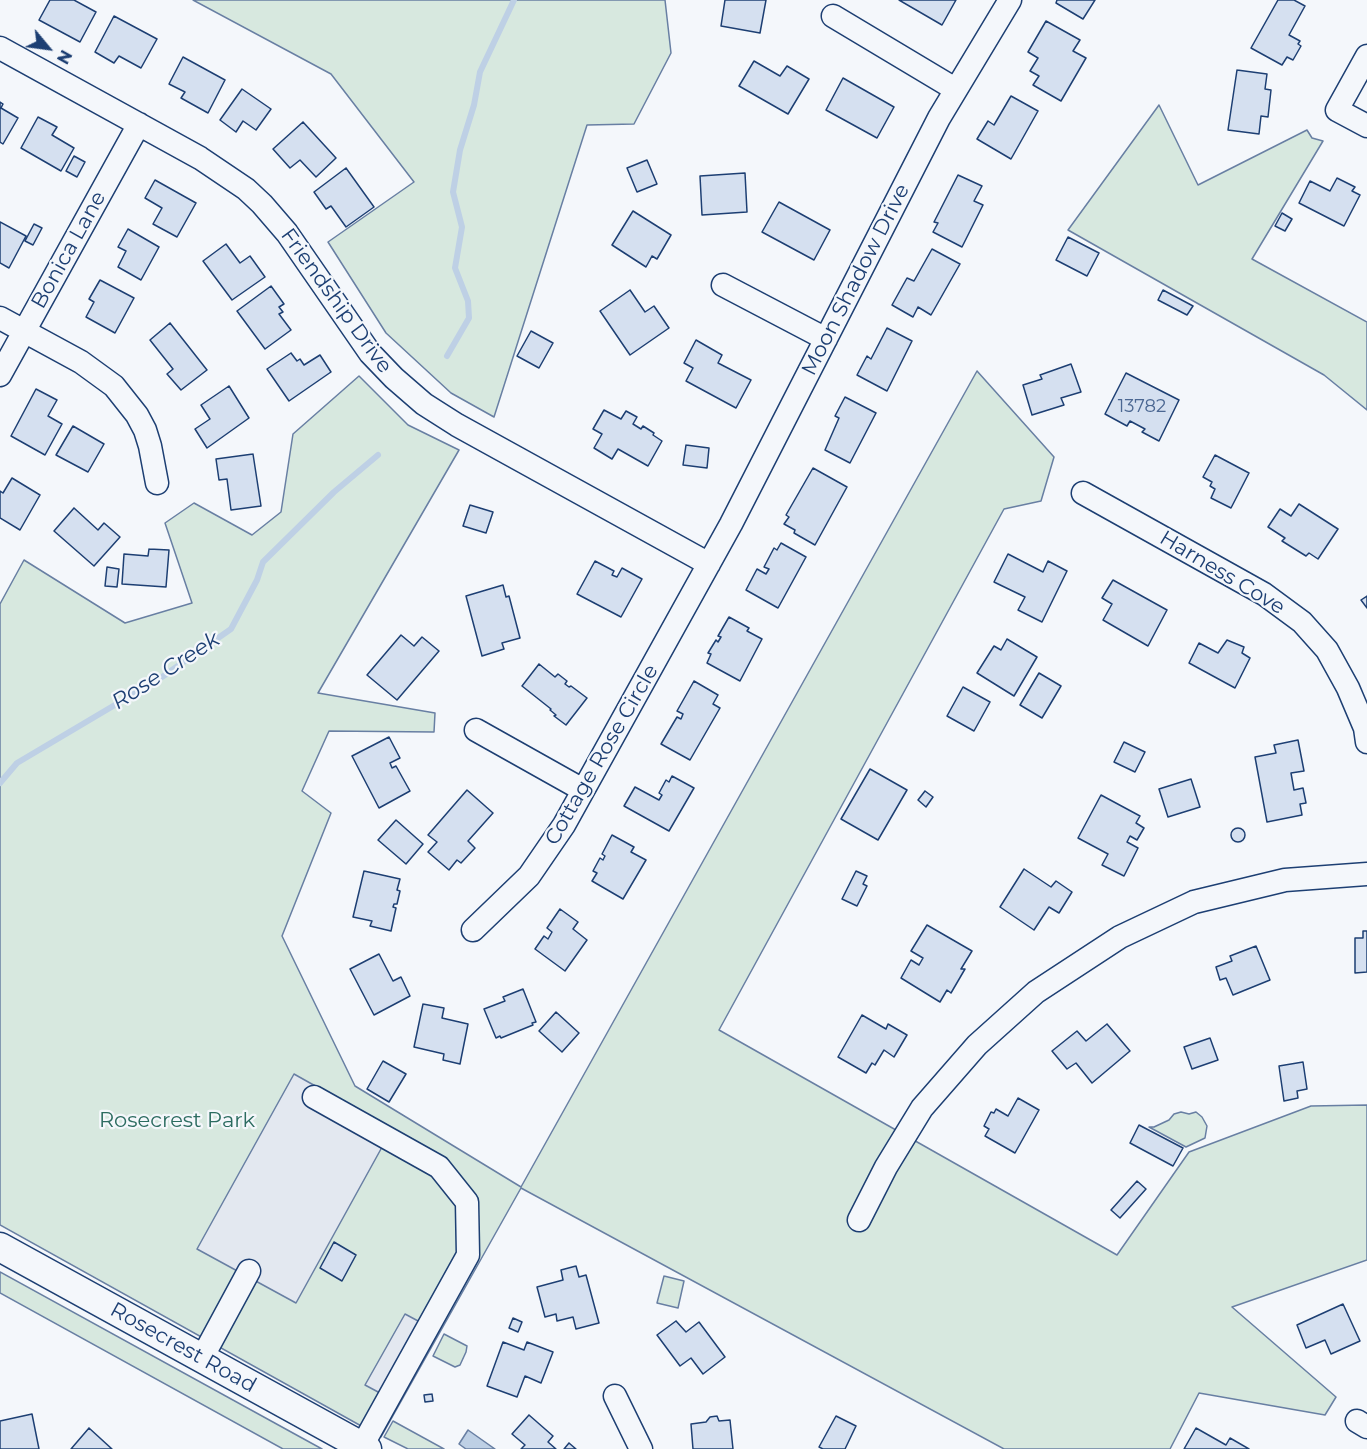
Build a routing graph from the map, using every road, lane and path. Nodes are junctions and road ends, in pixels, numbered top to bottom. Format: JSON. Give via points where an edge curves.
{"nodes":[{"id":1,"x":1010,"y":0,"type":"edge"},
{"id":2,"x":833,"y":16,"type":"dead end"},
{"id":3,"x":0,"y":48,"type":"edge"},
{"id":4,"x":1367,"y":56,"type":"edge"},
{"id":5,"x":955,"y":89,"type":"junction"},
{"id":6,"x":139,"y":124,"type":"junction"},
{"id":7,"x":1367,"y":126,"type":"edge"},
{"id":8,"x":723,"y":285,"type":"dead end"},
{"id":9,"x":0,"y":318,"type":"edge"},
{"id":10,"x":24,"y":331,"type":"junction"},
{"id":11,"x":826,"y":339,"type":"junction"},
{"id":12,"x":0,"y":375,"type":"edge"},
{"id":13,"x":157,"y":483,"type":"dead end"},
{"id":14,"x":1083,"y":493,"type":"dead end"},
{"id":15,"x":709,"y":564,"type":"junction"},
{"id":16,"x":476,"y":730,"type":"dead end"},
{"id":17,"x":1367,"y":742,"type":"edge"},
{"id":18,"x":583,"y":790,"type":"junction"},
{"id":19,"x":1367,"y":874,"type":"edge"},
{"id":20,"x":473,"y":930,"type":"dead end"},
{"id":21,"x":314,"y":1097,"type":"dead end"},
{"id":22,"x":860,"y":1220,"type":"dead end"},
{"id":23,"x":0,"y":1247,"type":"edge"},
{"id":24,"x":249,"y":1271,"type":"dead end"},
{"id":25,"x":202,"y":1358,"type":"junction"},
{"id":26,"x":615,"y":1396,"type":"dead end"},
{"id":27,"x":364,"y":1448,"type":"edge"},
{"id":28,"x":640,"y":1449,"type":"edge"}],
"edges":[{"from":1,"to":5,"type":"street","name":"Moon Shadow Drive"},
{"from":2,"to":5,"type":"street"},
{"from":3,"to":6,"type":"street","name":"Friendship Drive"},
{"from":4,"to":7,"type":"street","via":[[1337,110]]},
{"from":5,"to":11,"type":"street","name":"Moon Shadow Drive"},
{"from":6,"to":10,"type":"street","name":"Bonica Lane"},
{"from":6,"to":15,"type":"street","name":"Friendship Drive","via":[[216,167],[262,204],[287,233],[370,353],[424,404]]},
{"from":8,"to":11,"type":"street"},
{"from":9,"to":10,"type":"street"},
{"from":10,"to":12,"type":"street","name":"Bonica Lane"},
{"from":10,"to":13,"type":"street","via":[[99,373],[126,399],[145,430]]},
{"from":11,"to":15,"type":"street","name":"Moon Shadow Drive"},
{"from":14,"to":17,"type":"street","name":"Harness Cove","via":[[1264,594],[1302,622],[1327,651],[1348,688]]},
{"from":15,"to":18,"type":"street","name":"Cottage Rose Circle"},
{"from":16,"to":18,"type":"street"},
{"from":18,"to":20,"type":"street","name":"Cottage Rose Circle","via":[[542,860]]},
{"from":19,"to":22,"type":"street","via":[[1285,880],[1194,902],[1120,937],[1036,992],[977,1045],[922,1108]]},
{"from":21,"to":27,"type":"street","via":[[439,1167],[467,1202],[468,1255]]},
{"from":23,"to":25,"type":"main road","name":"Rosecrest Road"},
{"from":24,"to":25,"type":"street"},
{"from":25,"to":27,"type":"main road","name":"Rosecrest Road"},
{"from":26,"to":28,"type":"street"}]}
